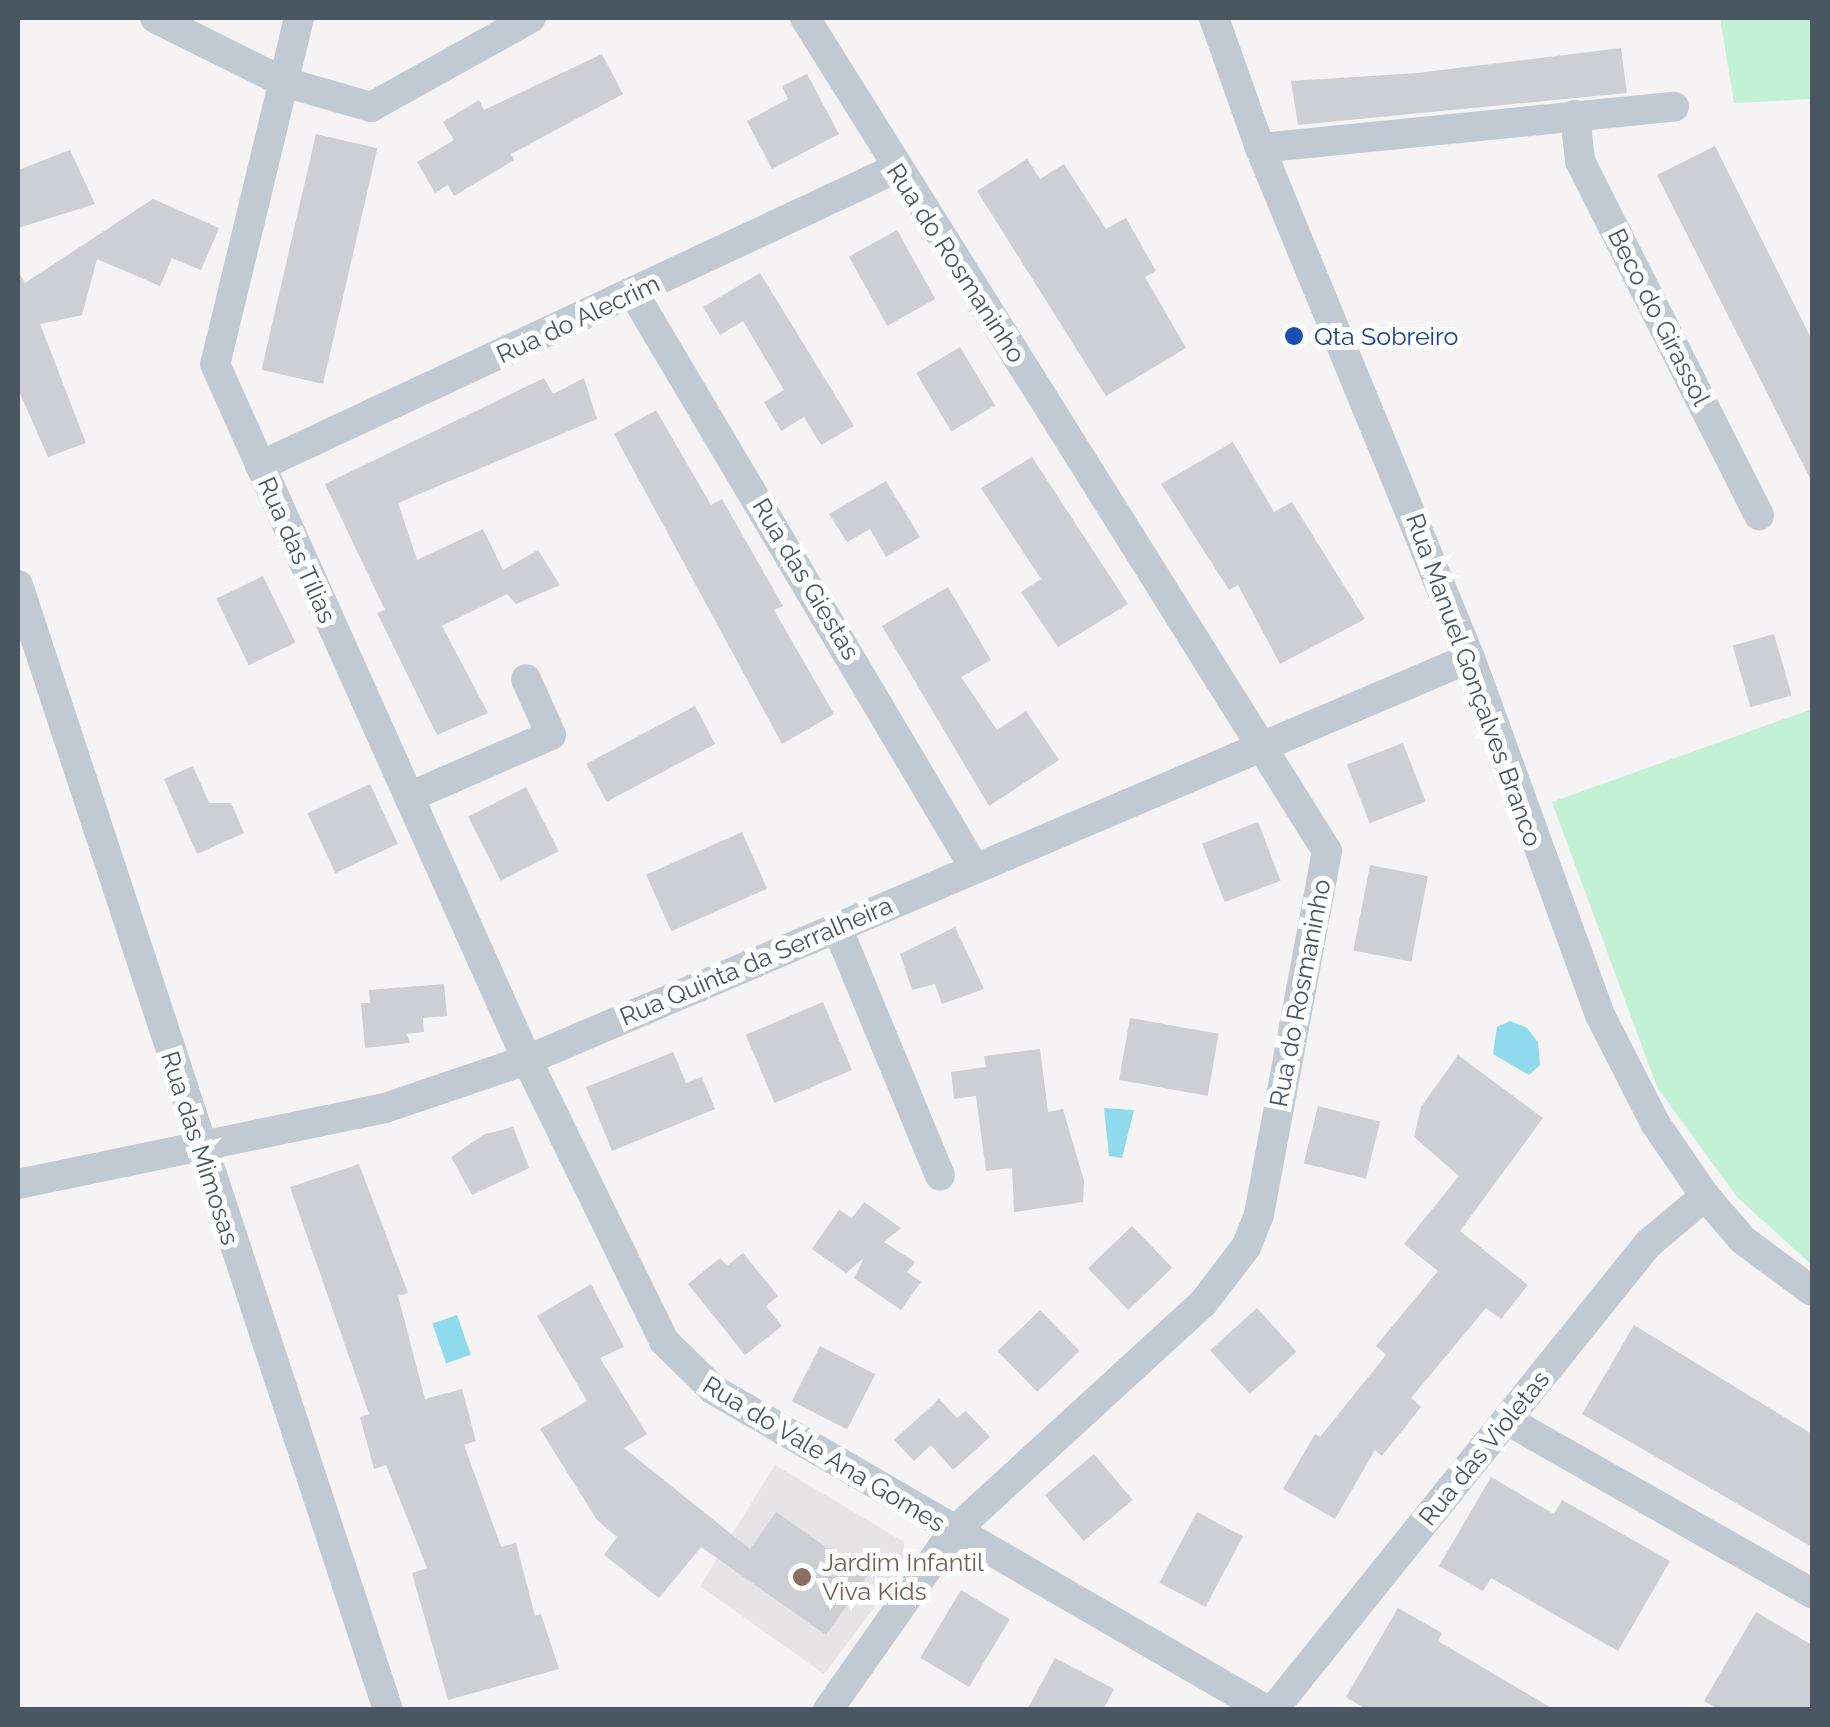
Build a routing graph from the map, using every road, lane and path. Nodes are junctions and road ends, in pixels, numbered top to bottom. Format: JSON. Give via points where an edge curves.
{"nodes":[{"id":1,"x":155,"y":18,"type":"edge"},
{"id":2,"x":299,"y":18,"type":"edge"},
{"id":3,"x":531,"y":18,"type":"edge"},
{"id":4,"x":805,"y":18,"type":"edge"},
{"id":5,"x":1214,"y":18,"type":"edge"},
{"id":6,"x":284,"y":82,"type":"junction"},
{"id":7,"x":1674,"y":107,"type":"dead end"},
{"id":8,"x":1575,"y":115,"type":"junction"},
{"id":9,"x":1260,"y":148,"type":"junction"},
{"id":10,"x":895,"y":170,"type":"junction"},
{"id":11,"x":634,"y":294,"type":"junction"},
{"id":12,"x":260,"y":466,"type":"junction"},
{"id":13,"x":1759,"y":516,"type":"dead end"},
{"id":14,"x":18,"y":585,"type":"edge"},
{"id":15,"x":1470,"y":658,"type":"junction"},
{"id":16,"x":526,"y":679,"type":"dead end"},
{"id":17,"x":1264,"y":742,"type":"junction"},
{"id":18,"x":409,"y":797,"type":"junction"},
{"id":19,"x":974,"y":867,"type":"junction"},
{"id":20,"x":837,"y":927,"type":"junction"},
{"id":21,"x":527,"y":1060,"type":"junction"},
{"id":22,"x":200,"y":1150,"type":"junction"},
{"id":23,"x":940,"y":1176,"type":"dead end"},
{"id":24,"x":18,"y":1184,"type":"edge"},
{"id":25,"x":1704,"y":1196,"type":"junction"},
{"id":26,"x":1812,"y":1292,"type":"edge"},
{"id":27,"x":1507,"y":1420,"type":"junction"},
{"id":28,"x":952,"y":1532,"type":"junction"},
{"id":29,"x":1812,"y":1593,"type":"edge"},
{"id":30,"x":388,"y":1710,"type":"edge"},
{"id":31,"x":828,"y":1710,"type":"edge"},
{"id":32,"x":1270,"y":1710,"type":"edge"}],
"edges":[{"from":1,"to":6,"type":"street"},
{"from":2,"to":6,"type":"street","name":"Rua das Tílias"},
{"from":3,"to":6,"type":"street","via":[[371,108]]},
{"from":4,"to":10,"type":"street","name":"Rua do Rosmaninho"},
{"from":5,"to":9,"type":"street","name":"Rua Manuel Gonçalves Branco"},
{"from":6,"to":12,"type":"street","name":"Rua das Tílias","via":[[215,364]]},
{"from":7,"to":8,"type":"street"},
{"from":8,"to":9,"type":"street"},
{"from":8,"to":13,"type":"street","name":"Beco do Girassol","via":[[1580,160]]},
{"from":9,"to":15,"type":"street","name":"Rua Manuel Gonçalves Branco"},
{"from":10,"to":11,"type":"street","name":"Rua do Alecrim"},
{"from":10,"to":17,"type":"street","name":"Rua do Rosmaninho"},
{"from":11,"to":12,"type":"street","name":"Rua do Alecrim"},
{"from":11,"to":19,"type":"street","name":"Rua das Giestas"},
{"from":12,"to":18,"type":"street","name":"Rua das Tílias"},
{"from":14,"to":22,"type":"street","name":"Rua das Mimosas"},
{"from":15,"to":17,"type":"street","name":"Rua Quinta da Serralheira"},
{"from":15,"to":25,"type":"street","name":"Rua Manuel Gonçalves Branco","via":[[1600,1014],[1655,1123]]},
{"from":16,"to":18,"type":"street","via":[[551,735]]},
{"from":17,"to":19,"type":"street","name":"Rua Quinta da Serralheira"},
{"from":17,"to":28,"type":"street","name":"Rua do Rosmaninho","via":[[1327,850],[1258,1216],[1229,1274],[1203,1303]]},
{"from":18,"to":21,"type":"street","name":"Rua das Tílias"},
{"from":19,"to":20,"type":"street","name":"Rua Quinta da Serralheira"},
{"from":20,"to":21,"type":"street","name":"Rua Quinta da Serralheira"},
{"from":20,"to":23,"type":"street"},
{"from":21,"to":22,"type":"street","name":"Rua Quinta da Serralheira","via":[[386,1108]]},
{"from":21,"to":28,"type":"street","name":"Rua do Vale Ana Gomes","via":[[680,1360],[714,1390]]},
{"from":22,"to":24,"type":"street","name":"Rua Quinta da Serralheira"},
{"from":22,"to":30,"type":"street","name":"Rua das Mimosas"},
{"from":25,"to":26,"type":"street","name":"Rua Manuel Gonçalves Branco","via":[[1743,1240]]},
{"from":25,"to":27,"type":"street","name":"Rua das Violetas","via":[[1648,1244]]},
{"from":27,"to":29,"type":"street"},
{"from":27,"to":32,"type":"street","name":"Rua das Violetas"},
{"from":28,"to":31,"type":"street","name":"Rua do Rosmaninho"},
{"from":28,"to":32,"type":"street","name":"Rua do Vale Ana Gomes"}]}
